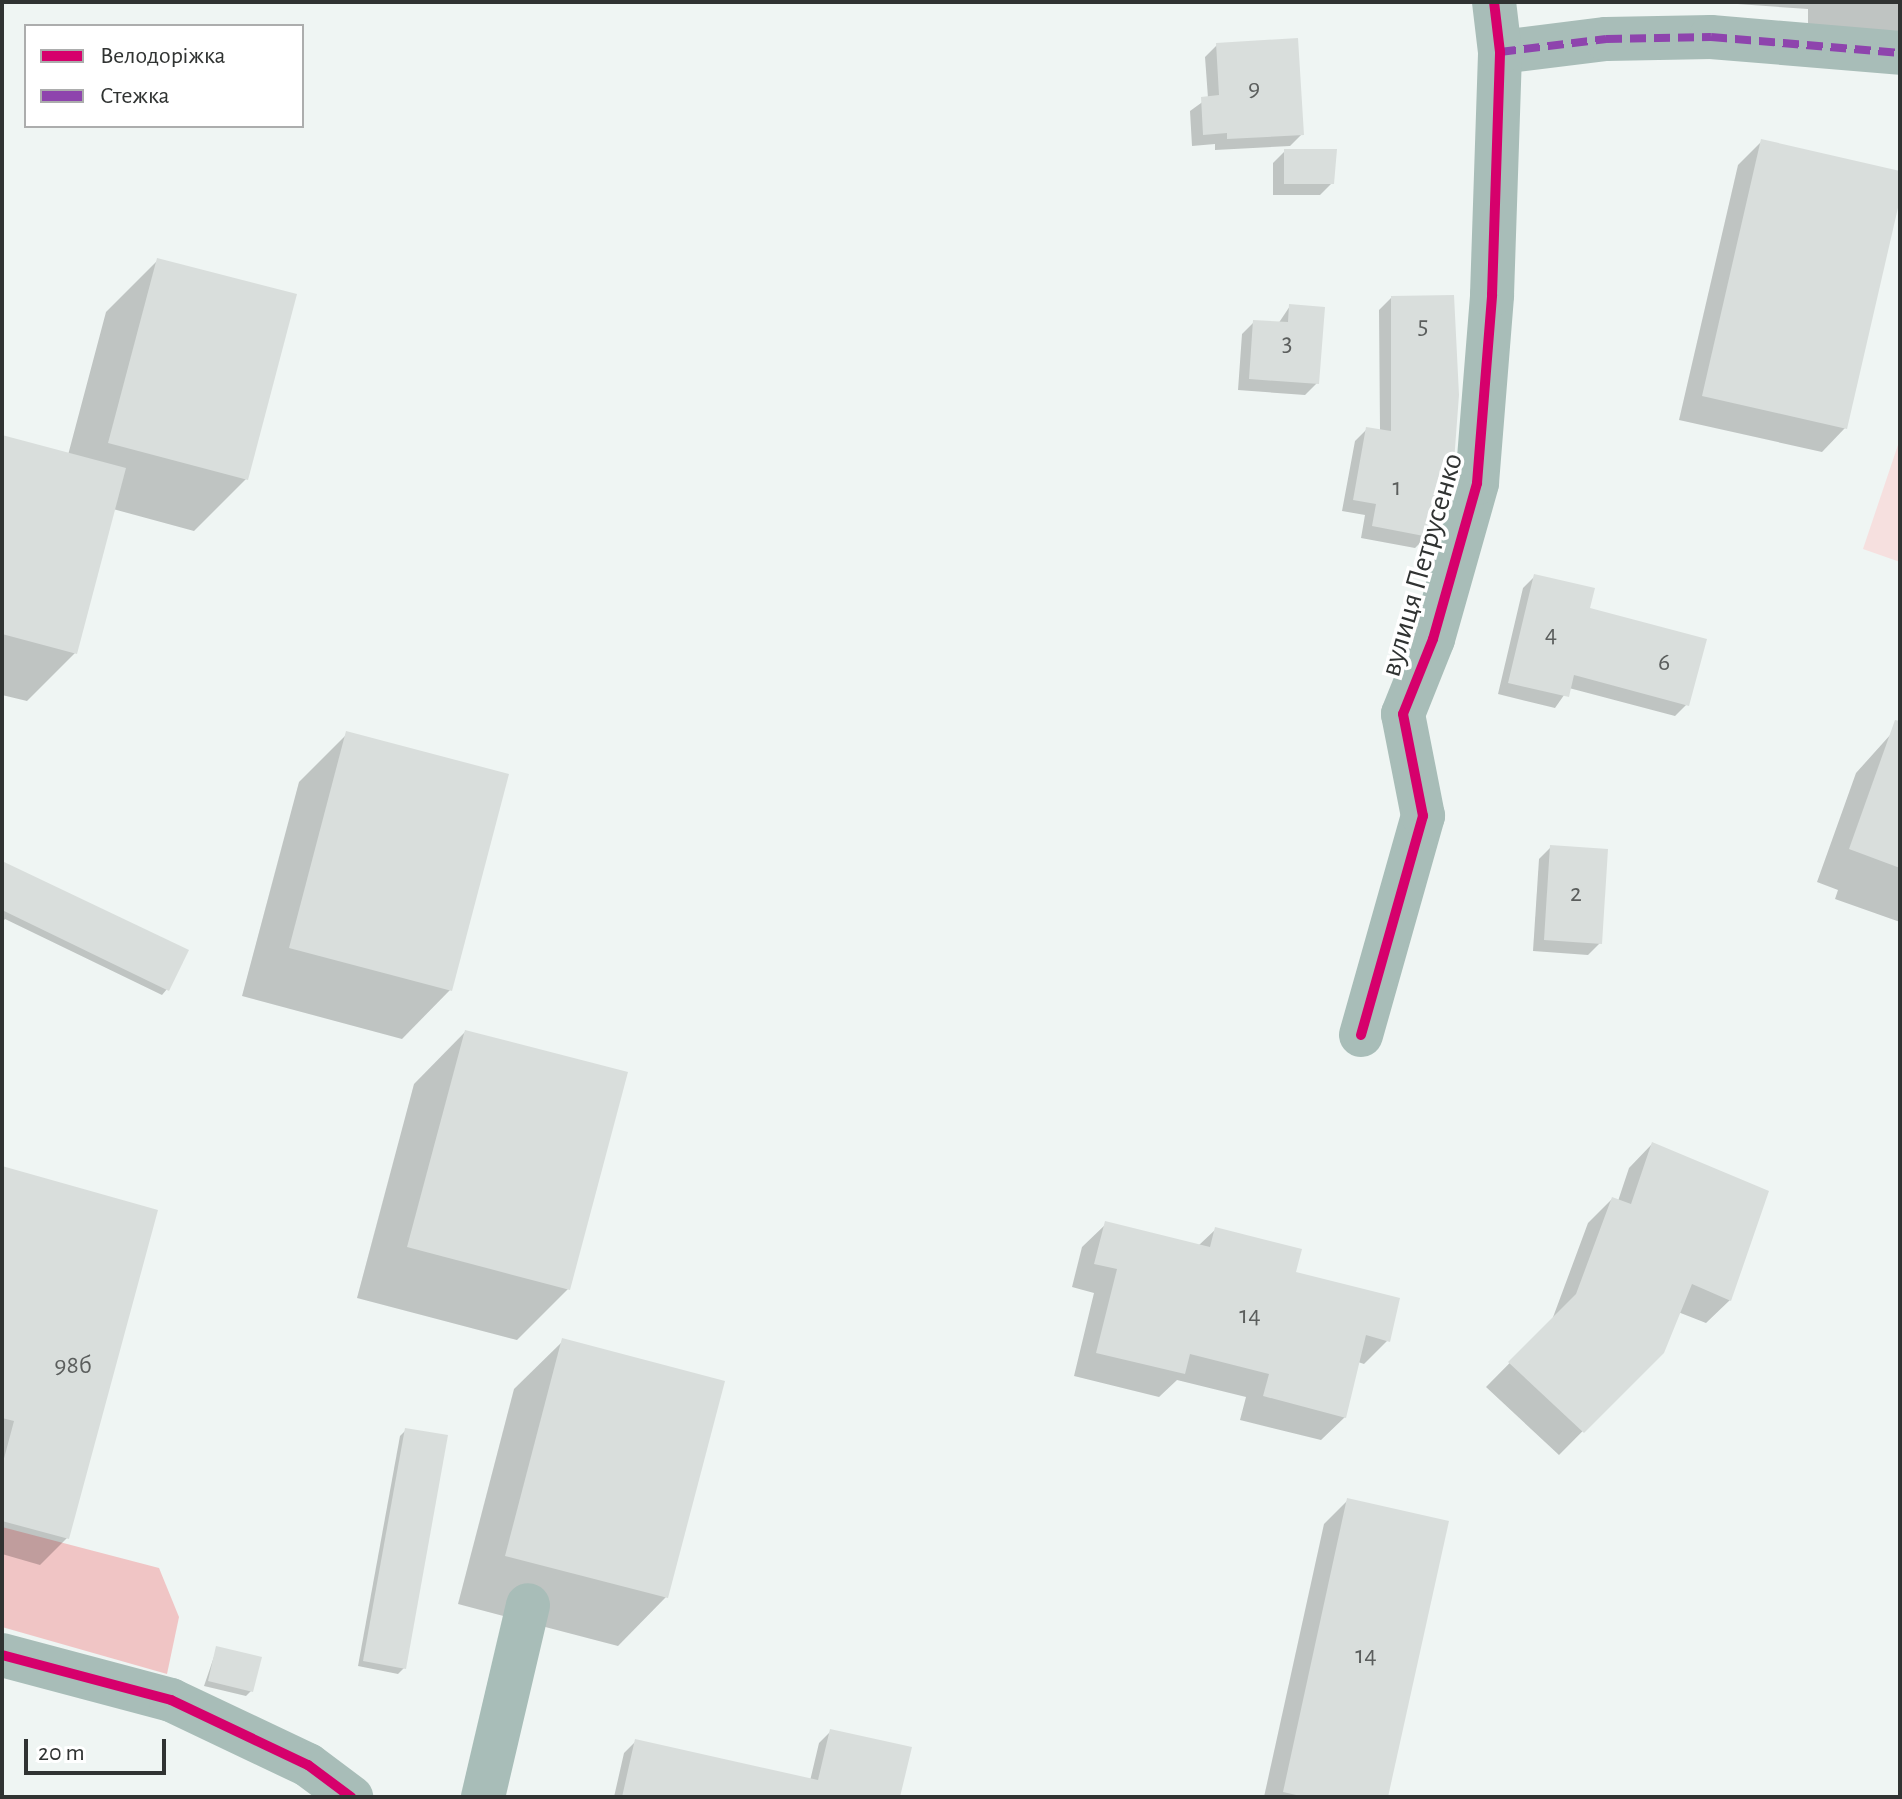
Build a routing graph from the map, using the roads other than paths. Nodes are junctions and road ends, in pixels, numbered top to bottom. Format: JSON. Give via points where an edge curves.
{"nodes":[{"id":1,"x":1494,"y":2,"type":"edge"},
{"id":2,"x":1500,"y":52,"type":"junction"},
{"id":3,"x":1900,"y":53,"type":"edge"},
{"id":4,"x":1361,"y":1035,"type":"dead end"},
{"id":5,"x":528,"y":1605,"type":"dead end"},
{"id":6,"x":2,"y":1655,"type":"edge"},
{"id":7,"x":351,"y":1797,"type":"edge"},
{"id":8,"x":483,"y":1797,"type":"edge"}],
"edges":[{"from":1,"to":2,"type":"street","name":"вулиця Петрусенко"},
{"from":2,"to":3,"type":"street","via":[[1606,39],[1711,37]]},
{"from":2,"to":4,"type":"street","name":"вулиця Петрусенко","via":[[1492,295],[1477,483],[1433,639],[1403,714],[1423,816]]},
{"from":5,"to":8,"type":"street"},
{"from":6,"to":7,"type":"street","via":[[171,1700],[308,1765]]}]}
